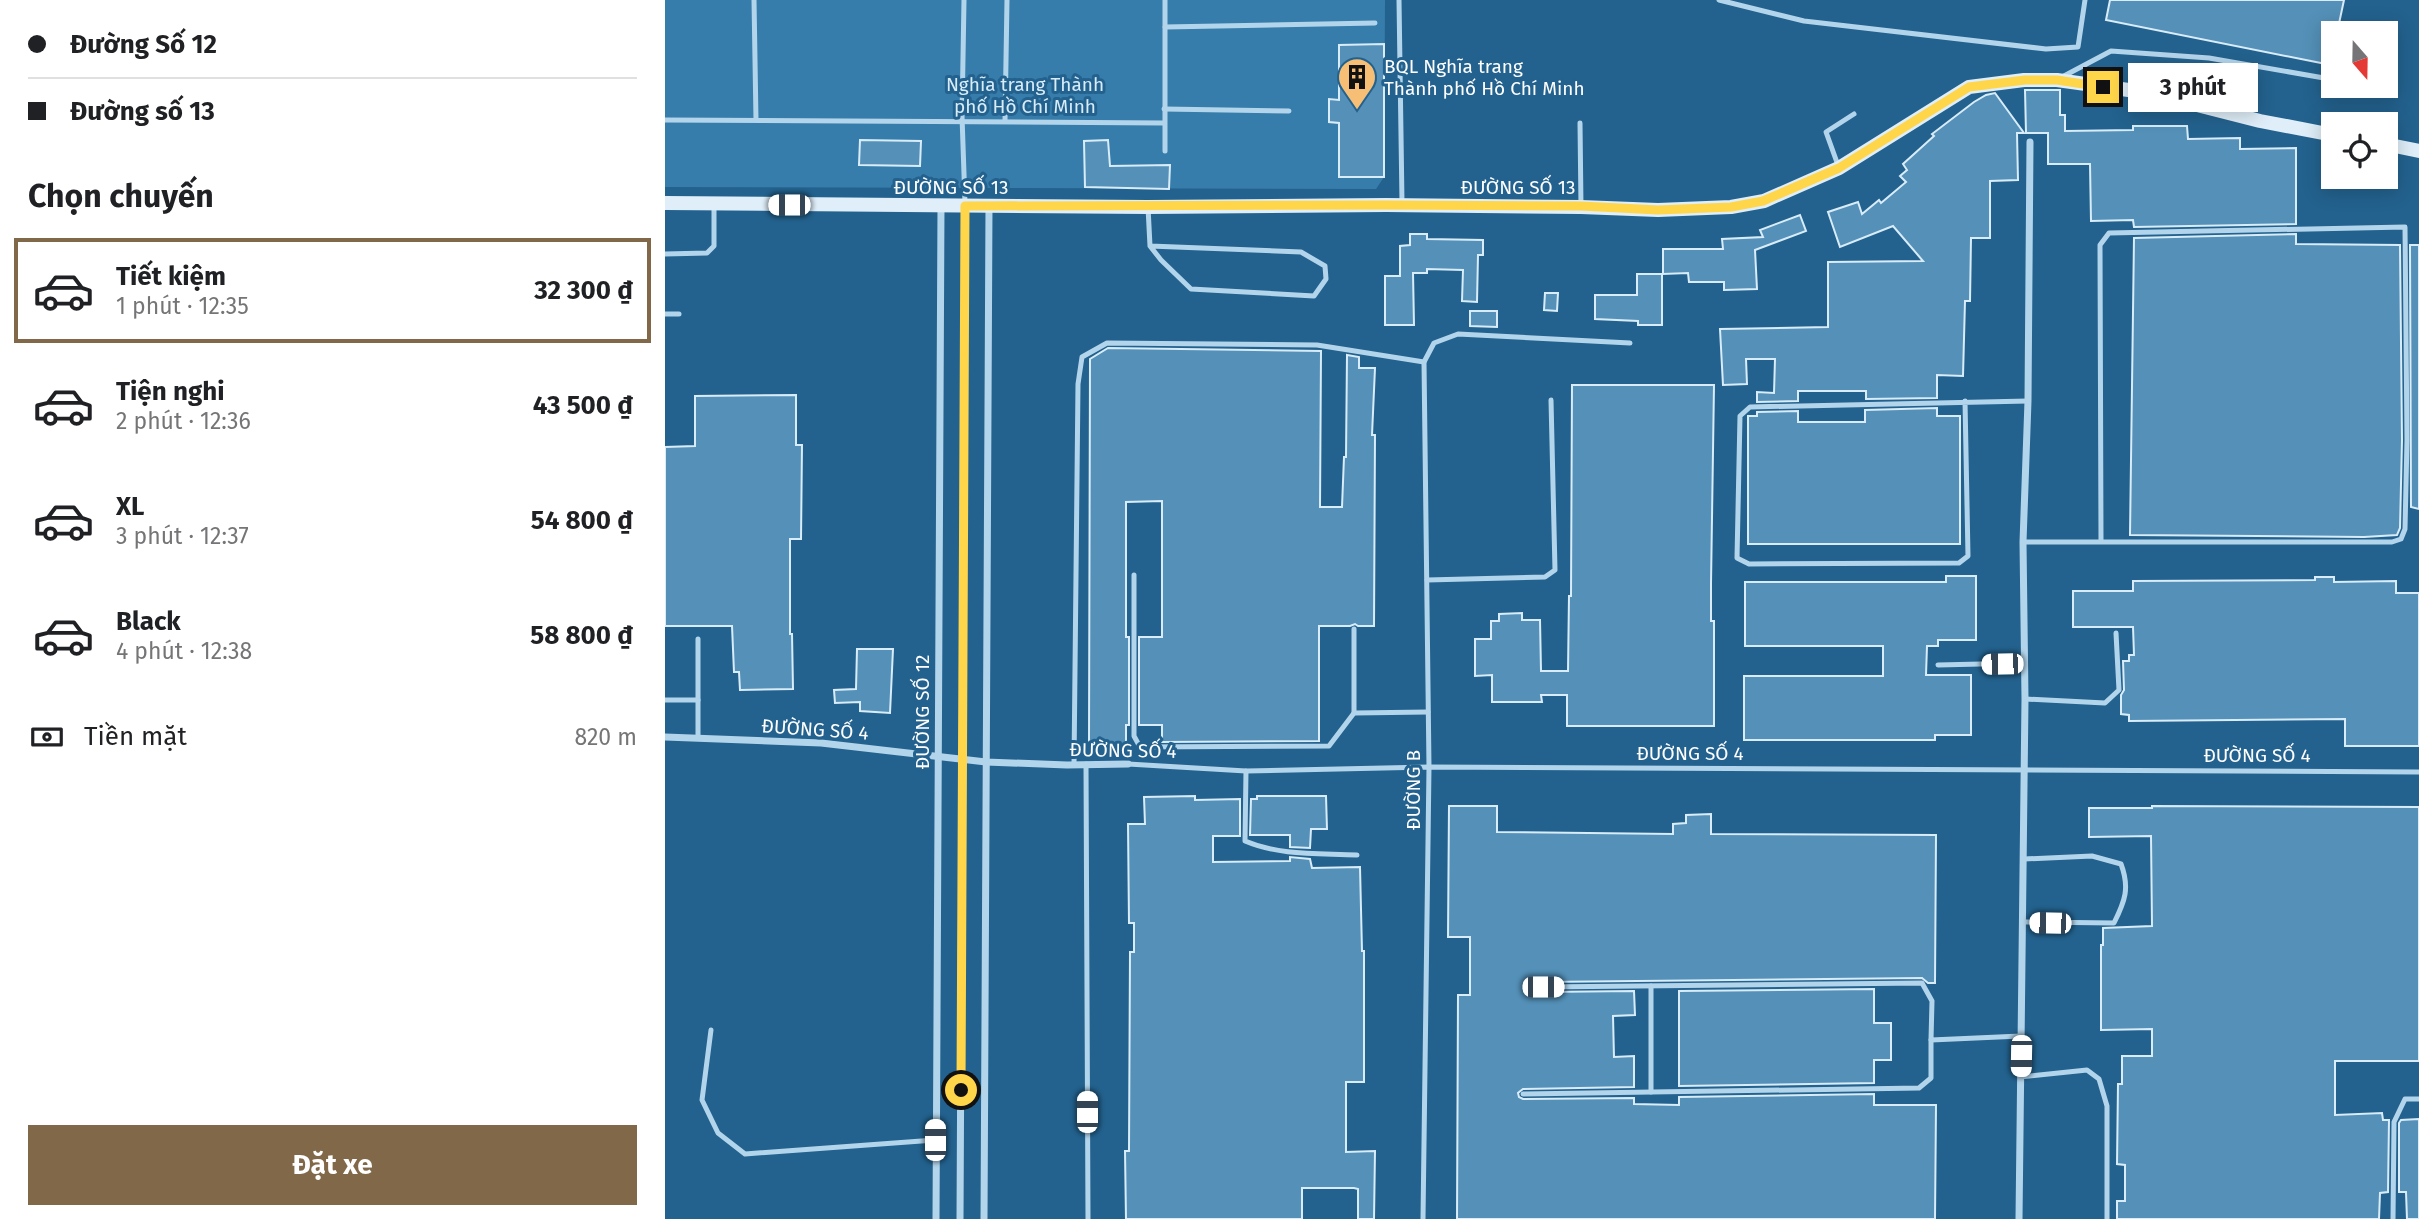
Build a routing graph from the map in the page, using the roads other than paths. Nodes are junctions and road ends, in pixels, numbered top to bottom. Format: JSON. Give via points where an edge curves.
{"nodes":[{"id":1,"x":754,"y":0,"type":"edge"},
{"id":2,"x":964,"y":0,"type":"edge"},
{"id":3,"x":1007,"y":0,"type":"edge"},
{"id":4,"x":1165,"y":0,"type":"edge"},
{"id":5,"x":1399,"y":0,"type":"edge"},
{"id":6,"x":1719,"y":0,"type":"edge"},
{"id":7,"x":2085,"y":0,"type":"edge"},
{"id":8,"x":1375,"y":23,"type":"dead end"},
{"id":9,"x":1165,"y":27,"type":"junction"},
{"id":10,"x":2321,"y":78,"type":"edge"},
{"id":11,"x":2057,"y":80,"type":"junction"},
{"id":12,"x":1164,"y":109,"type":"junction"},
{"id":13,"x":1289,"y":111,"type":"dead end"},
{"id":14,"x":1854,"y":114,"type":"dead end"},
{"id":15,"x":665,"y":120,"type":"edge"},
{"id":16,"x":756,"y":120,"type":"junction"},
{"id":17,"x":962,"y":121,"type":"junction"},
{"id":18,"x":1005,"y":121,"type":"junction"},
{"id":19,"x":1164,"y":123,"type":"junction"},
{"id":20,"x":1580,"y":123,"type":"dead end"},
{"id":21,"x":2321,"y":133,"type":"edge"},
{"id":22,"x":2030,"y":142,"type":"dead end"},
{"id":23,"x":2398,"y":147,"type":"edge"},
{"id":24,"x":1165,"y":151,"type":"dead end"},
{"id":25,"x":2419,"y":151,"type":"edge"},
{"id":26,"x":1839,"y":168,"type":"junction"},
{"id":27,"x":665,"y":203,"type":"edge"},
{"id":28,"x":714,"y":204,"type":"junction"},
{"id":29,"x":1402,"y":205,"type":"junction"},
{"id":30,"x":941,"y":206,"type":"junction"},
{"id":31,"x":965,"y":206,"type":"junction"},
{"id":32,"x":989,"y":206,"type":"junction"},
{"id":33,"x":1581,"y":206,"type":"junction"},
{"id":34,"x":1148,"y":207,"type":"junction"},
{"id":35,"x":1150,"y":246,"type":"junction"},
{"id":36,"x":665,"y":254,"type":"edge"},
{"id":37,"x":665,"y":314,"type":"edge"},
{"id":38,"x":679,"y":314,"type":"dead end"},
{"id":39,"x":1630,"y":343,"type":"dead end"},
{"id":40,"x":1424,"y":362,"type":"junction"},
{"id":41,"x":1551,"y":400,"type":"dead end"},
{"id":42,"x":1965,"y":401,"type":"junction"},
{"id":43,"x":2028,"y":401,"type":"junction"},
{"id":44,"x":2101,"y":541,"type":"junction"},
{"id":45,"x":2023,"y":542,"type":"junction"},
{"id":46,"x":1134,"y":575,"type":"dead end"},
{"id":47,"x":1427,"y":580,"type":"junction"},
{"id":48,"x":1354,"y":629,"type":"dead end"},
{"id":49,"x":2116,"y":633,"type":"dead end"},
{"id":50,"x":698,"y":639,"type":"dead end"},
{"id":51,"x":2024,"y":663,"type":"junction"},
{"id":52,"x":1938,"y":665,"type":"dead end"},
{"id":53,"x":2025,"y":699,"type":"junction"},
{"id":54,"x":665,"y":700,"type":"edge"},
{"id":55,"x":698,"y":700,"type":"junction"},
{"id":56,"x":1429,"y":712,"type":"junction"},
{"id":57,"x":1353,"y":713,"type":"junction"},
{"id":58,"x":665,"y":737,"type":"edge"},
{"id":59,"x":698,"y":738,"type":"junction"},
{"id":60,"x":937,"y":755,"type":"junction"},
{"id":61,"x":961,"y":760,"type":"junction"},
{"id":62,"x":986,"y":762,"type":"junction"},
{"id":63,"x":1086,"y":764,"type":"junction"},
{"id":64,"x":1128,"y":764,"type":"joint"},
{"id":65,"x":1074,"y":765,"type":"junction"},
{"id":66,"x":1429,"y":767,"type":"junction"},
{"id":67,"x":2024,"y":770,"type":"junction"},
{"id":68,"x":1246,"y":771,"type":"junction"},
{"id":69,"x":2419,"y":772,"type":"edge"},
{"id":70,"x":1357,"y":855,"type":"dead end"},
{"id":71,"x":2024,"y":859,"type":"junction"},
{"id":72,"x":2023,"y":922,"type":"junction"},
{"id":73,"x":1651,"y":986,"type":"junction"},
{"id":74,"x":1543,"y":987,"type":"dead end"},
{"id":75,"x":711,"y":1030,"type":"dead end"},
{"id":76,"x":2021,"y":1036,"type":"junction"},
{"id":77,"x":1931,"y":1041,"type":"junction"},
{"id":78,"x":2021,"y":1077,"type":"junction"},
{"id":79,"x":1651,"y":1092,"type":"junction"},
{"id":80,"x":1523,"y":1094,"type":"dead end"},
{"id":81,"x":2419,"y":1099,"type":"edge"},
{"id":82,"x":935,"y":1140,"type":"junction"},
{"id":83,"x":936,"y":1219,"type":"edge"},
{"id":84,"x":960,"y":1219,"type":"edge"},
{"id":85,"x":984,"y":1219,"type":"edge"},
{"id":86,"x":1088,"y":1219,"type":"edge"},
{"id":87,"x":1423,"y":1219,"type":"edge"},
{"id":88,"x":2019,"y":1219,"type":"edge"},
{"id":89,"x":2107,"y":1219,"type":"edge"},
{"id":90,"x":2393,"y":1219,"type":"edge"}],
"edges":[{"from":1,"to":16,"type":"lane"},
{"from":2,"to":17,"type":"lane"},
{"from":3,"to":18,"type":"lane"},
{"from":4,"to":9,"type":"lane"},
{"from":5,"to":29,"type":"lane"},
{"from":6,"to":7,"type":"lane","via":[[1804,21],[2046,49],[2078,47]]},
{"from":8,"to":9,"type":"lane"},
{"from":9,"to":12,"type":"lane"},
{"from":10,"to":11,"type":"lane","via":[[2209,58],[2111,51]]},
{"from":11,"to":21,"type":"street","name":"ĐƯỜNG SỐ 13","via":[[2150,93]]},
{"from":11,"to":26,"type":"street","name":"ĐƯỜNG SỐ 13","via":[[1969,87]]},
{"from":12,"to":13,"type":"lane"},
{"from":12,"to":19,"type":"lane"},
{"from":14,"to":26,"type":"lane","via":[[1826,132]]},
{"from":15,"to":16,"type":"lane"},
{"from":16,"to":17,"type":"lane"},
{"from":17,"to":18,"type":"lane"},
{"from":17,"to":31,"type":"lane"},
{"from":18,"to":19,"type":"lane"},
{"from":19,"to":24,"type":"lane"},
{"from":20,"to":33,"type":"lane"},
{"from":22,"to":43,"type":"street"},
{"from":23,"to":25,"type":"street"},
{"from":26,"to":33,"type":"street","name":"ĐƯỜNG SỐ 13","via":[[1763,201],[1731,207]]},
{"from":27,"to":28,"type":"street","name":"ĐƯỜNG SỐ 13"},
{"from":28,"to":30,"type":"street","name":"ĐƯỜNG SỐ 13"},
{"from":28,"to":36,"type":"lane","via":[[714,246],[707,253]]},
{"from":29,"to":33,"type":"street","name":"ĐƯỜNG SỐ 13"},
{"from":29,"to":34,"type":"street","name":"ĐƯỜNG SỐ 13"},
{"from":30,"to":31,"type":"street","name":"ĐƯỜNG SỐ 13"},
{"from":30,"to":60,"type":"street","name":"ĐƯỜNG SỐ 12"},
{"from":31,"to":32,"type":"street","name":"ĐƯỜNG SỐ 13"},
{"from":31,"to":61,"type":"street","name":"ĐƯỜNG SỐ 12"},
{"from":32,"to":34,"type":"street","name":"ĐƯỜNG SỐ 13"},
{"from":32,"to":62,"type":"street"},
{"from":34,"to":35,"type":"lane"},
{"from":35,"to":35,"type":"lane","via":[[1191,289],[1314,296],[1326,279],[1325,266],[1301,252]]},
{"from":37,"to":38,"type":"lane"},
{"from":39,"to":40,"type":"lane","via":[[1458,334],[1434,343]]},
{"from":40,"to":47,"type":"lane","name":"ĐƯỜNG B"},
{"from":40,"to":65,"type":"lane","via":[[1317,345],[1107,344],[1082,357]]},
{"from":41,"to":47,"type":"lane","via":[[1555,570],[1545,577]]},
{"from":42,"to":42,"type":"lane","via":[[1750,407],[1740,416],[1737,558],[1749,564],[1959,563],[1968,556]]},
{"from":42,"to":43,"type":"lane"},
{"from":43,"to":45,"type":"street"},
{"from":44,"to":44,"type":"lane","via":[[2401,539],[2407,440],[2405,227],[2109,233],[2100,245]]},
{"from":44,"to":45,"type":"lane"},
{"from":45,"to":51,"type":"street"},
{"from":46,"to":57,"type":"lane","via":[[1134,736],[1140,747],[1329,746]]},
{"from":47,"to":56,"type":"lane","name":"ĐƯỜNG B"},
{"from":48,"to":57,"type":"lane"},
{"from":49,"to":53,"type":"lane","via":[[2119,690],[2105,703]]},
{"from":50,"to":55,"type":"lane"},
{"from":51,"to":52,"type":"lane"},
{"from":51,"to":53,"type":"street"},
{"from":53,"to":67,"type":"street"},
{"from":54,"to":55,"type":"lane"},
{"from":55,"to":59,"type":"lane"},
{"from":56,"to":57,"type":"lane"},
{"from":56,"to":66,"type":"lane","name":"ĐƯỜNG B"},
{"from":58,"to":59,"type":"street","name":"ĐƯỜNG SỐ 4"},
{"from":59,"to":60,"type":"street","name":"ĐƯỜNG SỐ 4","via":[[821,743]]},
{"from":60,"to":61,"type":"street","name":"ĐƯỜNG SỐ 4"},
{"from":60,"to":82,"type":"street","name":"ĐƯỜNG SỐ 12"},
{"from":61,"to":62,"type":"street","name":"ĐƯỜNG SỐ 4"},
{"from":61,"to":84,"type":"street","name":"ĐƯỜNG SỐ 12"},
{"from":62,"to":65,"type":"street","name":"ĐƯỜNG SỐ 4"},
{"from":62,"to":85,"type":"street"},
{"from":63,"to":64,"type":"street","name":"ĐƯỜNG SỐ 4"},
{"from":63,"to":65,"type":"street","name":"ĐƯỜNG SỐ 4"},
{"from":63,"to":86,"type":"lane"},
{"from":64,"to":68,"type":"lane","name":"ĐƯỜNG SỐ 4"},
{"from":66,"to":67,"type":"lane","name":"ĐƯỜNG SỐ 4"},
{"from":66,"to":68,"type":"lane","name":"ĐƯỜNG SỐ 4"},
{"from":66,"to":87,"type":"lane","name":"ĐƯỜNG B"},
{"from":67,"to":69,"type":"lane","name":"ĐƯỜNG SỐ 4"},
{"from":67,"to":71,"type":"street"},
{"from":68,"to":70,"type":"lane","via":[[1245,841],[1276,850]]},
{"from":71,"to":72,"type":"street"},
{"from":71,"to":72,"type":"lane","via":[[2092,856],[2121,864],[2125,901],[2115,923]]},
{"from":72,"to":76,"type":"street"},
{"from":73,"to":74,"type":"lane"},
{"from":73,"to":77,"type":"lane","via":[[1922,983],[1932,1001]]},
{"from":73,"to":79,"type":"lane"},
{"from":75,"to":82,"type":"lane","via":[[702,1100],[718,1133],[745,1154]]},
{"from":76,"to":77,"type":"lane"},
{"from":76,"to":78,"type":"street"},
{"from":77,"to":79,"type":"lane","via":[[1931,1078],[1919,1088]]},
{"from":78,"to":88,"type":"street"},
{"from":78,"to":89,"type":"lane","via":[[2087,1070],[2099,1079],[2107,1106]]},
{"from":79,"to":80,"type":"lane"},
{"from":81,"to":90,"type":"lane","via":[[2405,1099],[2394,1122]]},
{"from":82,"to":83,"type":"street","name":"ĐƯỜNG SỐ 12"}]}
